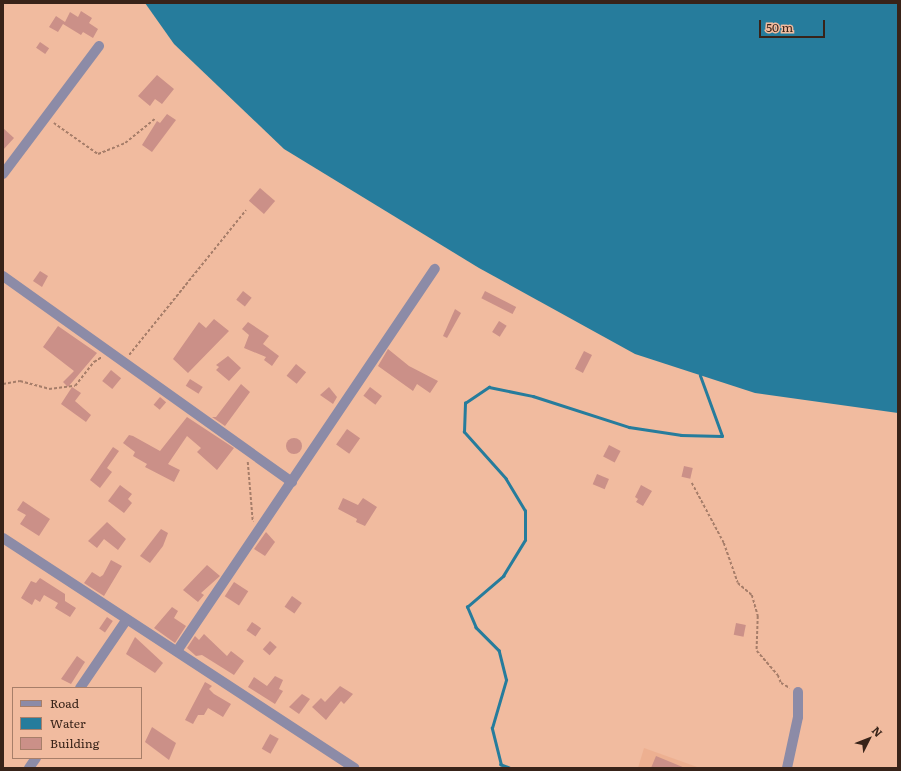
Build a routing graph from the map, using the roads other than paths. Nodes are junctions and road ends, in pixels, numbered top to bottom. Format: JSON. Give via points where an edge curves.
{"nodes":[{"id":1,"x":99,"y":46,"type":"dead end"},
{"id":2,"x":3,"y":174,"type":"edge"},
{"id":3,"x":435,"y":269,"type":"dead end"},
{"id":4,"x":3,"y":276,"type":"edge"},
{"id":5,"x":292,"y":482,"type":"junction"},
{"id":6,"x":3,"y":538,"type":"edge"},
{"id":7,"x":127,"y":619,"type":"junction"},
{"id":8,"x":177,"y":651,"type":"junction"},
{"id":9,"x":81,"y":687,"type":"edge"},
{"id":10,"x":798,"y":692,"type":"road end"},
{"id":11,"x":35,"y":759,"type":"edge"},
{"id":12,"x":29,"y":768,"type":"edge"},
{"id":13,"x":354,"y":768,"type":"edge"},
{"id":14,"x":787,"y":768,"type":"edge"}],
"edges":[{"from":1,"to":2,"type":"street"},
{"from":3,"to":5,"type":"street"},
{"from":4,"to":5,"type":"street"},
{"from":5,"to":8,"type":"street"},
{"from":6,"to":7,"type":"street"},
{"from":7,"to":8,"type":"street"},
{"from":7,"to":9,"type":"street"},
{"from":8,"to":13,"type":"street"},
{"from":10,"to":14,"type":"street","via":[[798,717]]},
{"from":11,"to":12,"type":"street"}]}
